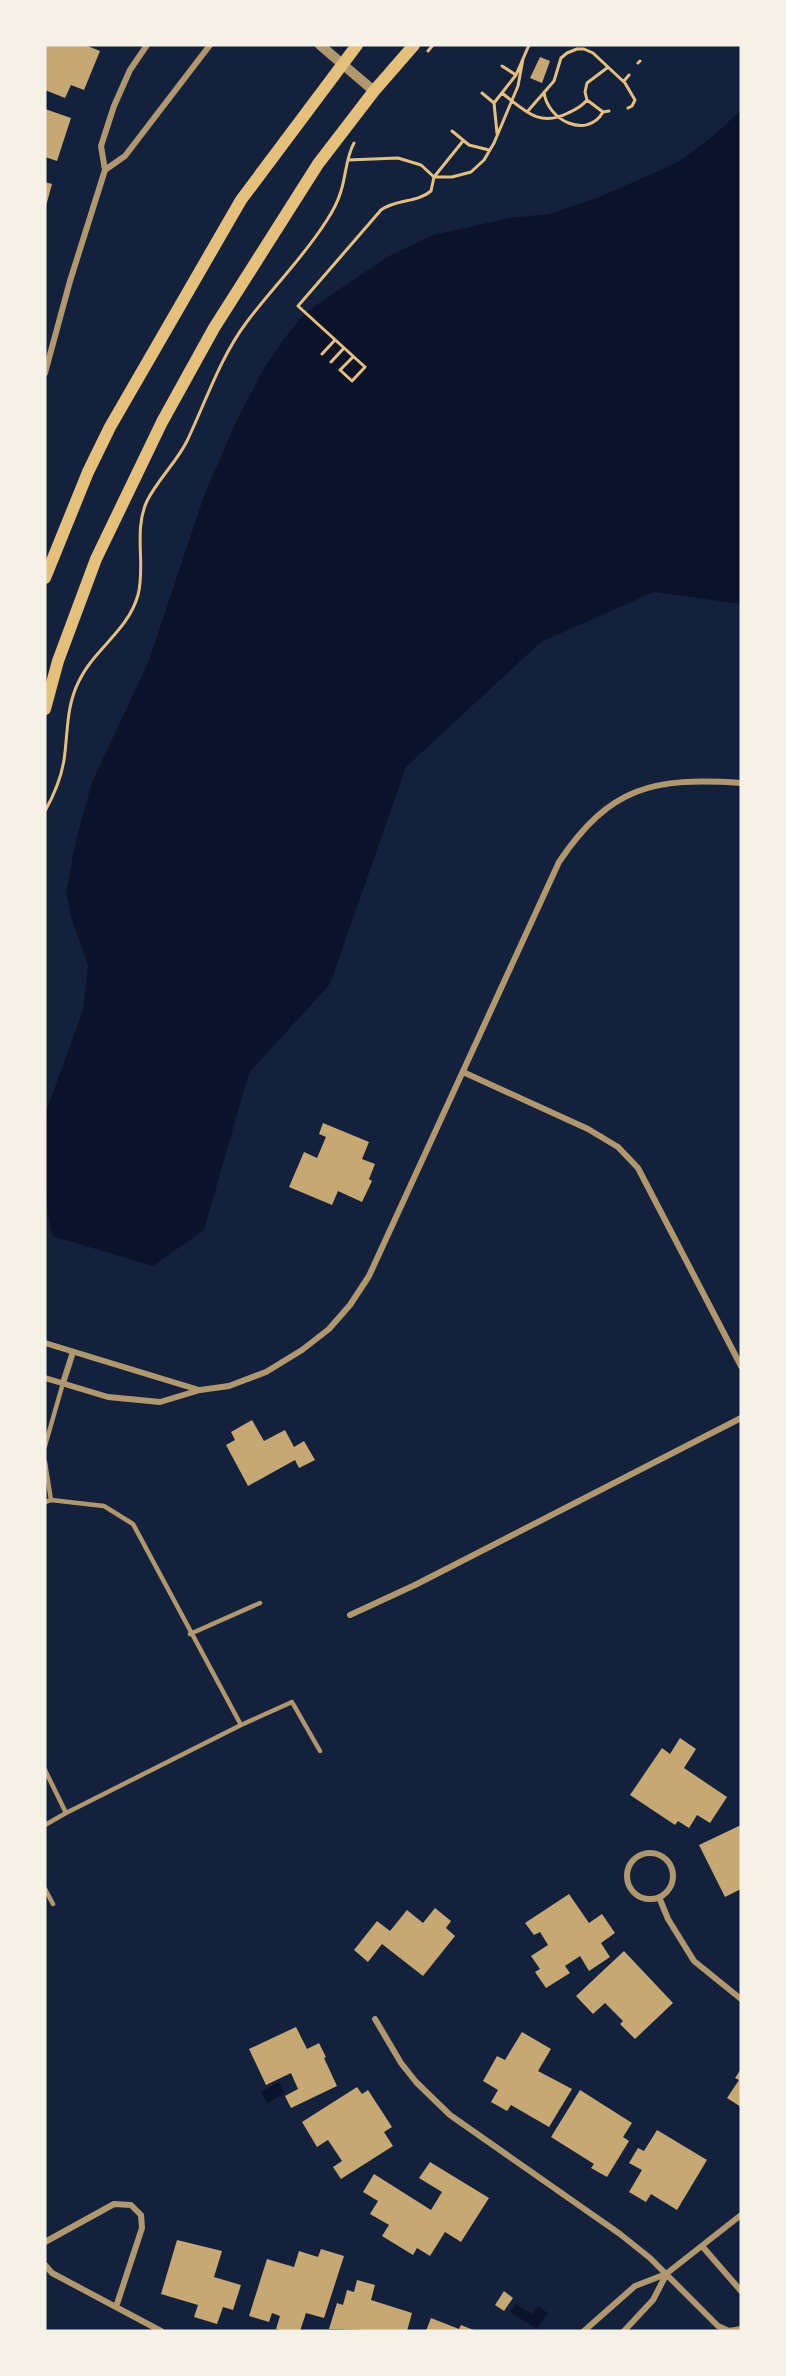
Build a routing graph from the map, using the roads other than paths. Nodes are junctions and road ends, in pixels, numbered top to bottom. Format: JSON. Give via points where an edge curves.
{"nodes":[{"id":1,"x":147,"y":45,"type":"edge"},
{"id":2,"x":210,"y":45,"type":"edge"},
{"id":3,"x":320,"y":45,"type":"edge"},
{"id":4,"x":357,"y":45,"type":"edge"},
{"id":5,"x":414,"y":45,"type":"edge"},
{"id":6,"x":342,"y":63,"type":"junction"},
{"id":7,"x":374,"y":91,"type":"junction"},
{"id":8,"x":105,"y":170,"type":"junction"},
{"id":9,"x":45,"y":373,"type":"edge"},
{"id":10,"x":45,"y":578,"type":"edge"},
{"id":11,"x":45,"y":709,"type":"edge"},
{"id":12,"x":741,"y":783,"type":"edge"},
{"id":13,"x":463,"y":1072,"type":"junction"},
{"id":14,"x":45,"y":1343,"type":"edge"},
{"id":15,"x":73,"y":1352,"type":"junction"},
{"id":16,"x":741,"y":1366,"type":"edge"},
{"id":17,"x":45,"y":1378,"type":"edge"},
{"id":18,"x":63,"y":1383,"type":"junction"},
{"id":19,"x":200,"y":1390,"type":"junction"},
{"id":20,"x":741,"y":1418,"type":"edge"},
{"id":21,"x":45,"y":1446,"type":"edge"},
{"id":22,"x":45,"y":1462,"type":"edge"},
{"id":23,"x":48,"y":1501,"type":"edge"},
{"id":24,"x":260,"y":1603,"type":"dead end"},
{"id":25,"x":350,"y":1615,"type":"dead end"},
{"id":26,"x":190,"y":1634,"type":"junction"},
{"id":27,"x":241,"y":1725,"type":"junction"},
{"id":28,"x":320,"y":1751,"type":"dead end"},
{"id":29,"x":45,"y":1770,"type":"edge"},
{"id":30,"x":66,"y":1813,"type":"junction"},
{"id":31,"x":45,"y":1825,"type":"edge"},
{"id":32,"x":45,"y":1890,"type":"edge"},
{"id":33,"x":659,"y":1897,"type":"junction"},
{"id":34,"x":53,"y":1904,"type":"dead end"},
{"id":35,"x":741,"y":1999,"type":"edge"},
{"id":36,"x":375,"y":2019,"type":"dead end"},
{"id":37,"x":741,"y":2215,"type":"edge"},
{"id":38,"x":45,"y":2242,"type":"edge"},
{"id":39,"x":702,"y":2246,"type":"junction"},
{"id":40,"x":45,"y":2265,"type":"edge"},
{"id":41,"x":666,"y":2274,"type":"junction"},
{"id":42,"x":741,"y":2291,"type":"edge"},
{"id":43,"x":116,"y":2307,"type":"junction"},
{"id":44,"x":741,"y":2329,"type":"edge"},
{"id":45,"x":161,"y":2331,"type":"edge"},
{"id":46,"x":584,"y":2331,"type":"edge"},
{"id":47,"x":624,"y":2331,"type":"edge"}],
"edges":[{"from":1,"to":8,"type":"street","via":[[130,70],[114,106],[101,146]]},
{"from":2,"to":8,"type":"street","via":[[125,156]]},
{"from":3,"to":6,"type":"street"},
{"from":4,"to":6,"type":"main road"},
{"from":5,"to":7,"type":"main road"},
{"from":6,"to":7,"type":"street"},
{"from":6,"to":10,"type":"main road","via":[[241,200],[116,417],[88,472]]},
{"from":7,"to":11,"type":"main road","via":[[306,183],[214,327],[162,422],[96,559],[58,661]]},
{"from":8,"to":9,"type":"street"},
{"from":12,"to":13,"type":"street","via":[[673,782],[636,791],[603,810],[578,834],[559,862]]},
{"from":13,"to":16,"type":"street","via":[[588,1128],[618,1147],[638,1168]]},
{"from":13,"to":19,"type":"street","via":[[369,1276],[350,1305],[329,1329],[266,1372],[229,1386]]},
{"from":14,"to":15,"type":"street"},
{"from":15,"to":18,"type":"street"},
{"from":15,"to":19,"type":"street"},
{"from":17,"to":18,"type":"street"},
{"from":18,"to":19,"type":"street","via":[[108,1397],[160,1402]]},
{"from":18,"to":21,"type":"lane"},
{"from":20,"to":25,"type":"street"},
{"from":22,"to":23,"type":"lane"},
{"from":23,"to":26,"type":"lane","via":[[104,1506],[133,1524]]},
{"from":24,"to":26,"type":"lane"},
{"from":26,"to":27,"type":"lane"},
{"from":27,"to":28,"type":"lane","via":[[292,1702]]},
{"from":27,"to":30,"type":"lane"},
{"from":29,"to":30,"type":"lane"},
{"from":30,"to":31,"type":"lane"},
{"from":32,"to":34,"type":"lane"},
{"from":33,"to":33,"type":"street","via":[[670,1887],[670,1865],[653,1852],[638,1855],[626,1874],[631,1889],[643,1898]]},
{"from":33,"to":35,"type":"street","via":[[694,1961]]},
{"from":36,"to":41,"type":"street","via":[[401,2063],[450,2115],[620,2234]]},
{"from":37,"to":39,"type":"street"},
{"from":38,"to":43,"type":"street","via":[[114,2204],[131,2205],[141,2215],[142,2228]]},
{"from":39,"to":41,"type":"street"},
{"from":39,"to":42,"type":"street"},
{"from":40,"to":43,"type":"street","via":[[51,2273]]},
{"from":41,"to":44,"type":"street","via":[[718,2325],[729,2331]]},
{"from":41,"to":46,"type":"street","via":[[635,2286]]},
{"from":41,"to":47,"type":"street","via":[[653,2300]]},
{"from":43,"to":45,"type":"street"}]}
